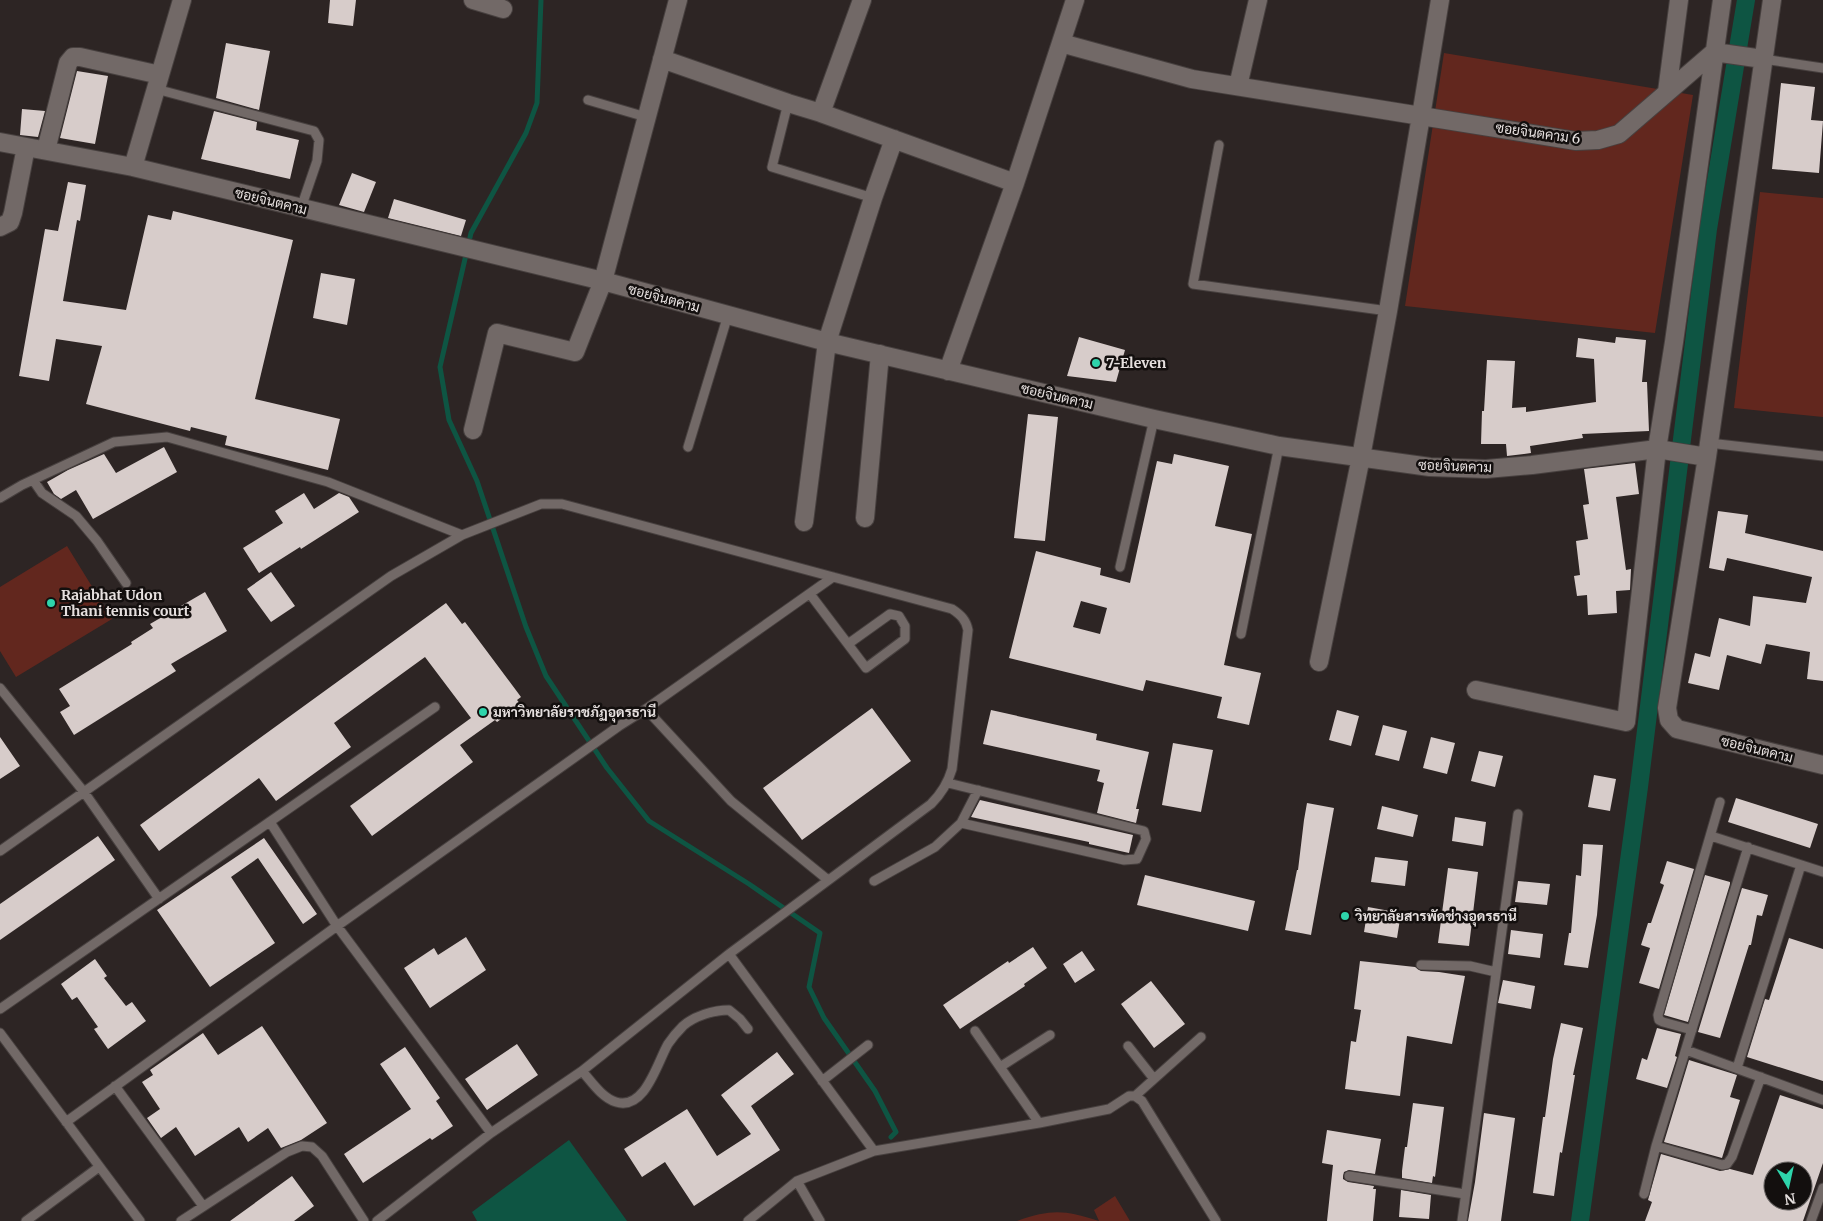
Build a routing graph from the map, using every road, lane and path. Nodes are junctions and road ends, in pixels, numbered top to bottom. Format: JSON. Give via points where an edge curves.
{"nodes":[{"id":1,"x":182,"y":0,"type":"edge"},
{"id":2,"x":473,"y":0,"type":"edge"},
{"id":3,"x":678,"y":0,"type":"edge"},
{"id":4,"x":862,"y":0,"type":"edge"},
{"id":5,"x":1075,"y":0,"type":"edge"},
{"id":6,"x":1258,"y":0,"type":"edge"},
{"id":7,"x":1440,"y":0,"type":"edge"},
{"id":8,"x":1679,"y":0,"type":"edge"},
{"id":9,"x":1722,"y":0,"type":"edge"},
{"id":10,"x":1772,"y":0,"type":"edge"},
{"id":11,"x":503,"y":9,"type":"dead end"},
{"id":12,"x":1061,"y":43,"type":"junction"},
{"id":13,"x":1714,"y":52,"type":"junction"},
{"id":14,"x":662,"y":59,"type":"junction"},
{"id":15,"x":1762,"y":59,"type":"junction"},
{"id":16,"x":1823,"y":68,"type":"edge"},
{"id":17,"x":158,"y":82,"type":"junction"},
{"id":18,"x":1238,"y":86,"type":"junction"},
{"id":19,"x":1667,"y":92,"type":"junction"},
{"id":20,"x":588,"y":100,"type":"dead end"},
{"id":21,"x":788,"y":103,"type":"junction"},
{"id":22,"x":821,"y":112,"type":"junction"},
{"id":23,"x":1421,"y":116,"type":"junction"},
{"id":24,"x":646,"y":117,"type":"junction"},
{"id":25,"x":894,"y":140,"type":"junction"},
{"id":26,"x":0,"y":142,"type":"edge"},
{"id":27,"x":1219,"y":145,"type":"dead end"},
{"id":28,"x":26,"y":147,"type":"junction"},
{"id":29,"x":46,"y":150,"type":"junction"},
{"id":30,"x":133,"y":167,"type":"junction"},
{"id":31,"x":1015,"y":183,"type":"junction"},
{"id":32,"x":873,"y":198,"type":"junction"},
{"id":33,"x":302,"y":208,"type":"junction"},
{"id":34,"x":0,"y":227,"type":"edge"},
{"id":35,"x":603,"y":282,"type":"junction"},
{"id":36,"x":1388,"y":311,"type":"junction"},
{"id":37,"x":728,"y":315,"type":"junction"},
{"id":38,"x":827,"y":342,"type":"junction"},
{"id":39,"x":880,"y":354,"type":"junction"},
{"id":40,"x":948,"y":371,"type":"junction"},
{"id":41,"x":1154,"y":419,"type":"junction"},
{"id":42,"x":473,"y":430,"type":"dead end"},
{"id":43,"x":1280,"y":446,"type":"junction"},
{"id":44,"x":688,"y":447,"type":"dead end"},
{"id":45,"x":1661,"y":450,"type":"junction"},
{"id":46,"x":1702,"y":452,"type":"junction"},
{"id":47,"x":1823,"y":456,"type":"edge"},
{"id":48,"x":1361,"y":457,"type":"junction"},
{"id":49,"x":33,"y":480,"type":"junction"},
{"id":50,"x":0,"y":498,"type":"edge"},
{"id":51,"x":865,"y":518,"type":"dead end"},
{"id":52,"x":804,"y":522,"type":"dead end"},
{"id":53,"x":462,"y":535,"type":"junction"},
{"id":54,"x":1120,"y":567,"type":"dead end"},
{"id":55,"x":833,"y":578,"type":"junction"},
{"id":56,"x":126,"y":584,"type":"dead end"},
{"id":57,"x":810,"y":594,"type":"junction"},
{"id":58,"x":1241,"y":634,"type":"dead end"},
{"id":59,"x":848,"y":644,"type":"junction"},
{"id":60,"x":1319,"y":662,"type":"dead end"},
{"id":61,"x":0,"y":688,"type":"edge"},
{"id":62,"x":1476,"y":690,"type":"dead end"},
{"id":63,"x":435,"y":707,"type":"dead end"},
{"id":64,"x":646,"y":709,"type":"junction"},
{"id":65,"x":1823,"y":765,"type":"edge"},
{"id":66,"x":948,"y":783,"type":"junction"},
{"id":67,"x":978,"y":790,"type":"junction"},
{"id":68,"x":84,"y":792,"type":"junction"},
{"id":69,"x":1720,"y":802,"type":"dead end"},
{"id":70,"x":1518,"y":814,"type":"dead end"},
{"id":71,"x":270,"y":822,"type":"junction"},
{"id":72,"x":961,"y":823,"type":"junction"},
{"id":73,"x":1711,"y":836,"type":"junction"},
{"id":74,"x":1748,"y":848,"type":"junction"},
{"id":75,"x":0,"y":851,"type":"edge"},
{"id":76,"x":1801,"y":865,"type":"junction"},
{"id":77,"x":1823,"y":872,"type":"edge"},
{"id":78,"x":828,"y":880,"type":"junction"},
{"id":79,"x":874,"y":881,"type":"dead end"},
{"id":80,"x":159,"y":899,"type":"junction"},
{"id":81,"x":337,"y":926,"type":"junction"},
{"id":82,"x":729,"y":954,"type":"junction"},
{"id":83,"x":1421,"y":965,"type":"dead end"},
{"id":84,"x":1496,"y":972,"type":"junction"},
{"id":85,"x":0,"y":1009,"type":"edge"},
{"id":86,"x":748,"y":1030,"type":"dead end"},
{"id":87,"x":976,"y":1030,"type":"dead end"},
{"id":88,"x":1692,"y":1030,"type":"junction"},
{"id":89,"x":0,"y":1033,"type":"edge"},
{"id":90,"x":1050,"y":1035,"type":"dead end"},
{"id":91,"x":1200,"y":1037,"type":"dead end"},
{"id":92,"x":1128,"y":1046,"type":"dead end"},
{"id":93,"x":864,"y":1048,"type":"dead end"},
{"id":94,"x":1686,"y":1050,"type":"junction"},
{"id":95,"x":1000,"y":1066,"type":"junction"},
{"id":96,"x":1737,"y":1068,"type":"junction"},
{"id":97,"x":582,"y":1071,"type":"junction"},
{"id":98,"x":1761,"y":1077,"type":"junction"},
{"id":99,"x":1154,"y":1079,"type":"junction"},
{"id":100,"x":822,"y":1080,"type":"junction"},
{"id":101,"x":115,"y":1086,"type":"junction"},
{"id":102,"x":1135,"y":1096,"type":"junction"},
{"id":103,"x":1823,"y":1100,"type":"edge"},
{"id":104,"x":66,"y":1122,"type":"junction"},
{"id":105,"x":1039,"y":1123,"type":"junction"},
{"id":106,"x":491,"y":1133,"type":"junction"},
{"id":107,"x":1656,"y":1146,"type":"junction"},
{"id":108,"x":874,"y":1152,"type":"junction"},
{"id":109,"x":99,"y":1167,"type":"junction"},
{"id":110,"x":1349,"y":1176,"type":"dead end"},
{"id":111,"x":797,"y":1181,"type":"junction"},
{"id":112,"x":1823,"y":1188,"type":"edge"},
{"id":113,"x":1465,"y":1194,"type":"junction"},
{"id":114,"x":1644,"y":1194,"type":"dead end"},
{"id":115,"x":203,"y":1206,"type":"junction"},
{"id":116,"x":26,"y":1221,"type":"edge"},
{"id":117,"x":140,"y":1221,"type":"edge"},
{"id":118,"x":181,"y":1221,"type":"edge"},
{"id":119,"x":364,"y":1221,"type":"edge"},
{"id":120,"x":377,"y":1221,"type":"edge"},
{"id":121,"x":748,"y":1221,"type":"edge"},
{"id":122,"x":820,"y":1221,"type":"edge"},
{"id":123,"x":1216,"y":1221,"type":"edge"},
{"id":124,"x":1462,"y":1221,"type":"edge"},
{"id":125,"x":1811,"y":1221,"type":"edge"}],
"edges":[{"from":1,"to":17,"type":"street"},
{"from":2,"to":11,"type":"street"},
{"from":3,"to":14,"type":"street"},
{"from":4,"to":22,"type":"street"},
{"from":5,"to":12,"type":"street"},
{"from":6,"to":18,"type":"street"},
{"from":7,"to":23,"type":"street"},
{"from":8,"to":19,"type":"street"},
{"from":9,"to":13,"type":"street"},
{"from":10,"to":15,"type":"street"},
{"from":12,"to":18,"type":"street","name":"ซอยจินตคาม 6","via":[[1192,79]]},
{"from":12,"to":31,"type":"street"},
{"from":13,"to":15,"type":"street"},
{"from":13,"to":19,"type":"street","name":"ซอยจินตคาม 6"},
{"from":13,"to":45,"type":"street"},
{"from":14,"to":21,"type":"street"},
{"from":14,"to":24,"type":"street"},
{"from":15,"to":16,"type":"lane"},
{"from":15,"to":46,"type":"street"},
{"from":17,"to":29,"type":"street","via":[[73,57],[68,63]]},
{"from":17,"to":30,"type":"street"},
{"from":17,"to":33,"type":"lane","via":[[314,131],[319,140],[316,161]]},
{"from":18,"to":23,"type":"street","name":"ซอยจินตคาม 6"},
{"from":19,"to":23,"type":"street","name":"ซอยจินตคาม 6","via":[[1618,134],[1598,140],[1576,141]]},
{"from":20,"to":24,"type":"lane"},
{"from":21,"to":22,"type":"street"},
{"from":21,"to":32,"type":"lane","via":[[772,167]]},
{"from":22,"to":25,"type":"street"},
{"from":23,"to":36,"type":"street"},
{"from":24,"to":35,"type":"street"},
{"from":25,"to":31,"type":"street"},
{"from":25,"to":32,"type":"street"},
{"from":26,"to":28,"type":"street","name":"ซอยจินตคาม"},
{"from":27,"to":36,"type":"lane","via":[[1193,284]]},
{"from":28,"to":29,"type":"street","name":"ซอยจินตคาม"},
{"from":28,"to":34,"type":"street","via":[[13,214],[10,222]]},
{"from":29,"to":30,"type":"street","name":"ซอยจินตคาม"},
{"from":30,"to":33,"type":"street","name":"ซอยจินตคาม"},
{"from":31,"to":40,"type":"street"},
{"from":32,"to":38,"type":"street"},
{"from":33,"to":35,"type":"street","name":"ซอยจินตคาม"},
{"from":35,"to":37,"type":"street","name":"ซอยจินตคาม"},
{"from":35,"to":42,"type":"street","via":[[575,352],[497,334]]},
{"from":36,"to":48,"type":"street"},
{"from":37,"to":38,"type":"street","name":"ซอยจินตคาม"},
{"from":37,"to":44,"type":"lane"},
{"from":38,"to":39,"type":"street","name":"ซอยจินตคาม"},
{"from":38,"to":52,"type":"street"},
{"from":39,"to":40,"type":"street","name":"ซอยจินตคาม"},
{"from":39,"to":51,"type":"street"},
{"from":40,"to":41,"type":"street","name":"ซอยจินตคาม"},
{"from":41,"to":43,"type":"street","name":"ซอยจินตคาม"},
{"from":41,"to":54,"type":"lane"},
{"from":43,"to":48,"type":"street","name":"ซอยจินตคาม"},
{"from":43,"to":58,"type":"lane"},
{"from":45,"to":46,"type":"street","name":"ซอยจินตคาม"},
{"from":45,"to":48,"type":"street","name":"ซอยจินตคาม","via":[[1486,469],[1430,467]]},
{"from":45,"to":62,"type":"street","via":[[1626,722]]},
{"from":46,"to":47,"type":"lane"},
{"from":46,"to":65,"type":"street","name":"ซอยจินตคาม","via":[[1669,720],[1677,728]]},
{"from":48,"to":60,"type":"street"},
{"from":49,"to":50,"type":"lane"},
{"from":49,"to":53,"type":"lane","via":[[114,442],[167,437],[328,482]]},
{"from":49,"to":56,"type":"lane","via":[[42,493],[76,516]]},
{"from":53,"to":55,"type":"lane","via":[[541,504],[562,504]]},
{"from":53,"to":68,"type":"lane","via":[[391,576]]},
{"from":55,"to":57,"type":"lane"},
{"from":55,"to":66,"type":"lane","via":[[952,609],[966,622],[966,648]]},
{"from":57,"to":59,"type":"lane"},
{"from":57,"to":64,"type":"lane"},
{"from":59,"to":59,"type":"lane","via":[[866,668],[905,639],[905,626],[899,616],[890,614]]},
{"from":61,"to":68,"type":"lane"},
{"from":63,"to":71,"type":"lane"},
{"from":64,"to":78,"type":"lane","via":[[731,801]]},
{"from":64,"to":81,"type":"lane"},
{"from":66,"to":67,"type":"lane"},
{"from":66,"to":78,"type":"lane","via":[[931,804]]},
{"from":67,"to":72,"type":"lane"},
{"from":67,"to":72,"type":"lane","via":[[1144,831],[1146,839],[1137,859],[1124,860]]},
{"from":68,"to":75,"type":"lane"},
{"from":68,"to":80,"type":"lane"},
{"from":69,"to":73,"type":"lane"},
{"from":70,"to":84,"type":"lane"},
{"from":71,"to":80,"type":"lane"},
{"from":71,"to":81,"type":"lane"},
{"from":72,"to":79,"type":"lane","via":[[935,847]]},
{"from":73,"to":74,"type":"lane"},
{"from":73,"to":88,"type":"lane","via":[[1658,1015],[1663,1022]]},
{"from":74,"to":76,"type":"lane"},
{"from":74,"to":88,"type":"lane"},
{"from":76,"to":77,"type":"lane"},
{"from":76,"to":96,"type":"lane"},
{"from":78,"to":82,"type":"lane"},
{"from":80,"to":85,"type":"lane"},
{"from":81,"to":101,"type":"lane"},
{"from":81,"to":106,"type":"lane"},
{"from":82,"to":97,"type":"lane"},
{"from":82,"to":100,"type":"lane"},
{"from":83,"to":84,"type":"lane","via":[[1470,966]]},
{"from":84,"to":113,"type":"lane"},
{"from":86,"to":97,"type":"lane","via":[[729,1010],[701,1016],[683,1026],[668,1043],[647,1088],[626,1103],[607,1097]]},
{"from":87,"to":95,"type":"lane"},
{"from":88,"to":94,"type":"lane"},
{"from":89,"to":104,"type":"lane"},
{"from":90,"to":95,"type":"lane"},
{"from":91,"to":99,"type":"lane"},
{"from":92,"to":99,"type":"lane"},
{"from":93,"to":100,"type":"lane"},
{"from":94,"to":96,"type":"lane"},
{"from":94,"to":107,"type":"lane"},
{"from":95,"to":105,"type":"lane"},
{"from":96,"to":98,"type":"lane"},
{"from":97,"to":106,"type":"lane"},
{"from":98,"to":103,"type":"lane"},
{"from":98,"to":107,"type":"lane","via":[[1732,1157],[1726,1164]]},
{"from":99,"to":102,"type":"lane"},
{"from":100,"to":108,"type":"lane"},
{"from":101,"to":104,"type":"lane"},
{"from":101,"to":115,"type":"lane"},
{"from":102,"to":105,"type":"lane","via":[[1129,1096],[1109,1108]]},
{"from":102,"to":123,"type":"lane","via":[[1142,1101]]},
{"from":104,"to":109,"type":"lane"},
{"from":105,"to":108,"type":"lane"},
{"from":106,"to":120,"type":"lane"},
{"from":107,"to":114,"type":"lane"},
{"from":108,"to":111,"type":"lane"},
{"from":109,"to":116,"type":"lane"},
{"from":109,"to":117,"type":"lane"},
{"from":110,"to":113,"type":"lane"},
{"from":111,"to":121,"type":"lane"},
{"from":111,"to":122,"type":"lane"},
{"from":112,"to":125,"type":"lane"},
{"from":113,"to":124,"type":"lane"},
{"from":115,"to":118,"type":"lane"},
{"from":115,"to":119,"type":"lane","via":[[287,1152],[302,1146],[312,1147],[322,1156]]}]}
